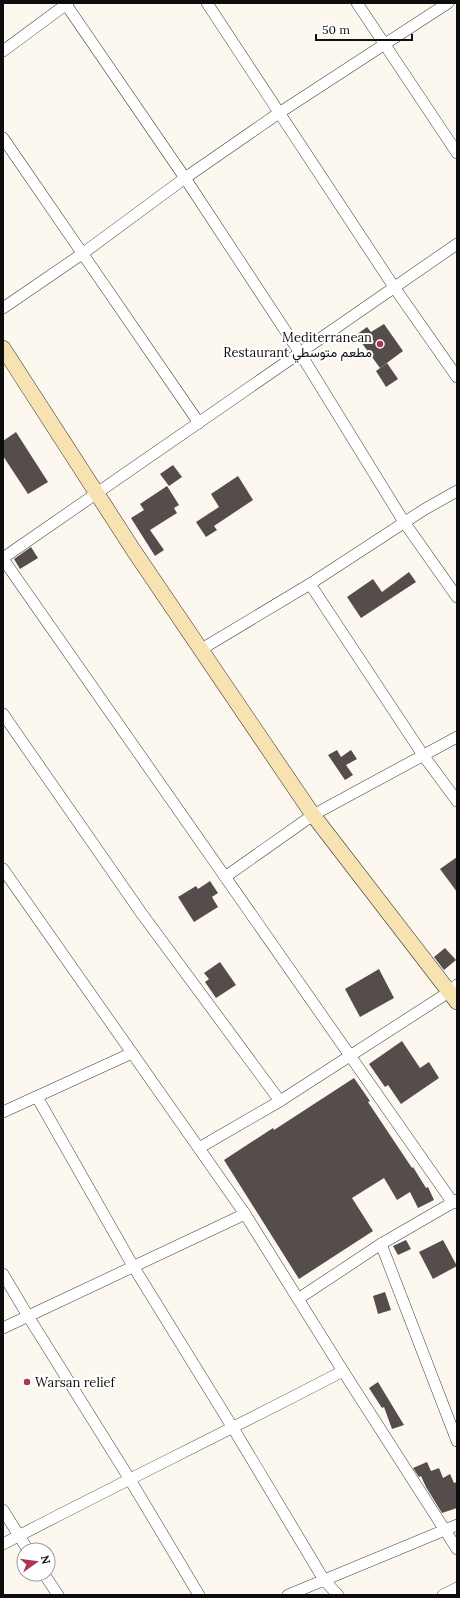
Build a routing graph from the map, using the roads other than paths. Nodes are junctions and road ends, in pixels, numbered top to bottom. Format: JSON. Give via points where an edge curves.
{"nodes":[{"id":1,"x":207,"y":3,"type":"edge"},
{"id":2,"x":357,"y":3,"type":"edge"},
{"id":3,"x":448,"y":3,"type":"edge"},
{"id":4,"x":66,"y":4,"type":"edge"},
{"id":5,"x":384,"y":44,"type":"junction"},
{"id":6,"x":3,"y":51,"type":"edge"},
{"id":7,"x":279,"y":112,"type":"junction"},
{"id":8,"x":3,"y":138,"type":"edge"},
{"id":9,"x":457,"y":153,"type":"edge"},
{"id":10,"x":185,"y":178,"type":"junction"},
{"id":11,"x":457,"y":244,"type":"edge"},
{"id":12,"x":82,"y":254,"type":"junction"},
{"id":13,"x":394,"y":287,"type":"junction"},
{"id":14,"x":3,"y":308,"type":"edge"},
{"id":15,"x":3,"y":348,"type":"edge"},
{"id":16,"x":300,"y":353,"type":"junction"},
{"id":17,"x":457,"y":377,"type":"edge"},
{"id":18,"x":199,"y":423,"type":"junction"},
{"id":19,"x":457,"y":491,"type":"edge"},
{"id":20,"x":97,"y":493,"type":"junction"},
{"id":21,"x":404,"y":522,"type":"junction"},
{"id":22,"x":3,"y":558,"type":"edge"},
{"id":23,"x":310,"y":584,"type":"junction"},
{"id":24,"x":457,"y":597,"type":"edge"},
{"id":25,"x":200,"y":650,"type":"junction"},
{"id":26,"x":3,"y":714,"type":"edge"},
{"id":27,"x":457,"y":737,"type":"edge"},
{"id":28,"x":423,"y":755,"type":"junction"},
{"id":29,"x":457,"y":801,"type":"edge"},
{"id":30,"x":313,"y":814,"type":"junction"},
{"id":31,"x":3,"y":869,"type":"edge"},
{"id":32,"x":225,"y":877,"type":"junction"},
{"id":33,"x":454,"y":993,"type":"edge"},
{"id":34,"x":132,"y":1053,"type":"junction"},
{"id":35,"x":350,"y":1056,"type":"junction"},
{"id":36,"x":37,"y":1097,"type":"junction"},
{"id":37,"x":280,"y":1101,"type":"junction"},
{"id":38,"x":3,"y":1112,"type":"edge"},
{"id":39,"x":199,"y":1148,"type":"junction"},
{"id":40,"x":455,"y":1201,"type":"edge"},
{"id":41,"x":245,"y":1214,"type":"junction"},
{"id":42,"x":381,"y":1244,"type":"junction"},
{"id":43,"x":133,"y":1266,"type":"junction"},
{"id":44,"x":3,"y":1274,"type":"edge"},
{"id":45,"x":298,"y":1299,"type":"junction"},
{"id":46,"x":28,"y":1316,"type":"junction"},
{"id":47,"x":3,"y":1328,"type":"edge"},
{"id":48,"x":343,"y":1371,"type":"junction"},
{"id":49,"x":233,"y":1428,"type":"junction"},
{"id":50,"x":457,"y":1441,"type":"edge"},
{"id":51,"x":129,"y":1478,"type":"junction"},
{"id":52,"x":3,"y":1510,"type":"edge"},
{"id":53,"x":457,"y":1525,"type":"edge"},
{"id":54,"x":444,"y":1530,"type":"junction"},
{"id":55,"x":18,"y":1536,"type":"junction"},
{"id":56,"x":22,"y":1542,"type":"edge"},
{"id":57,"x":3,"y":1544,"type":"edge"},
{"id":58,"x":457,"y":1549,"type":"edge"},
{"id":59,"x":324,"y":1580,"type":"junction"},
{"id":60,"x":49,"y":1582,"type":"edge"},
{"id":61,"x":457,"y":1588,"type":"edge"},
{"id":62,"x":58,"y":1595,"type":"edge"},
{"id":63,"x":199,"y":1595,"type":"edge"},
{"id":64,"x":288,"y":1595,"type":"edge"},
{"id":65,"x":338,"y":1595,"type":"edge"},
{"id":66,"x":443,"y":1595,"type":"edge"}],
"edges":[{"from":1,"to":7,"type":"street"},
{"from":2,"to":5,"type":"street"},
{"from":3,"to":5,"type":"street"},
{"from":4,"to":6,"type":"street"},
{"from":4,"to":10,"type":"street"},
{"from":5,"to":7,"type":"street"},
{"from":5,"to":9,"type":"street"},
{"from":7,"to":10,"type":"street"},
{"from":7,"to":13,"type":"street"},
{"from":8,"to":12,"type":"street"},
{"from":10,"to":12,"type":"street"},
{"from":10,"to":16,"type":"street"},
{"from":11,"to":13,"type":"street"},
{"from":12,"to":14,"type":"street"},
{"from":12,"to":18,"type":"street"},
{"from":13,"to":16,"type":"street"},
{"from":13,"to":17,"type":"street"},
{"from":15,"to":20,"type":"street"},
{"from":16,"to":18,"type":"street"},
{"from":16,"to":21,"type":"street"},
{"from":18,"to":20,"type":"street"},
{"from":19,"to":21,"type":"street"},
{"from":20,"to":22,"type":"street"},
{"from":20,"to":25,"type":"street"},
{"from":21,"to":23,"type":"street"},
{"from":21,"to":24,"type":"street"},
{"from":22,"to":32,"type":"street"},
{"from":23,"to":25,"type":"street"},
{"from":23,"to":28,"type":"street"},
{"from":25,"to":30,"type":"street"},
{"from":26,"to":37,"type":"street","via":[[142,914]]},
{"from":27,"to":28,"type":"street"},
{"from":28,"to":29,"type":"street"},
{"from":28,"to":30,"type":"street"},
{"from":30,"to":32,"type":"street"},
{"from":30,"to":33,"type":"street"},
{"from":31,"to":34,"type":"street"},
{"from":32,"to":35,"type":"street"},
{"from":33,"to":35,"type":"street"},
{"from":34,"to":36,"type":"street"},
{"from":34,"to":39,"type":"street"},
{"from":35,"to":37,"type":"street"},
{"from":35,"to":40,"type":"street"},
{"from":36,"to":38,"type":"street"},
{"from":36,"to":43,"type":"street"},
{"from":37,"to":39,"type":"street"},
{"from":39,"to":41,"type":"street"},
{"from":40,"to":42,"type":"street"},
{"from":41,"to":43,"type":"street"},
{"from":41,"to":45,"type":"street"},
{"from":42,"to":45,"type":"street"},
{"from":42,"to":50,"type":"street"},
{"from":43,"to":46,"type":"street"},
{"from":43,"to":49,"type":"street"},
{"from":44,"to":46,"type":"street"},
{"from":45,"to":48,"type":"street"},
{"from":46,"to":47,"type":"street"},
{"from":46,"to":51,"type":"street"},
{"from":48,"to":49,"type":"street"},
{"from":48,"to":54,"type":"street"},
{"from":49,"to":51,"type":"street"},
{"from":49,"to":59,"type":"street"},
{"from":51,"to":55,"type":"street"},
{"from":51,"to":63,"type":"street"},
{"from":52,"to":55,"type":"street"},
{"from":53,"to":54,"type":"street"},
{"from":54,"to":58,"type":"street"},
{"from":54,"to":59,"type":"street"},
{"from":55,"to":56,"type":"street"},
{"from":55,"to":57,"type":"street"},
{"from":59,"to":64,"type":"street"},
{"from":59,"to":65,"type":"street"},
{"from":60,"to":62,"type":"street"},
{"from":61,"to":66,"type":"street"}]}
